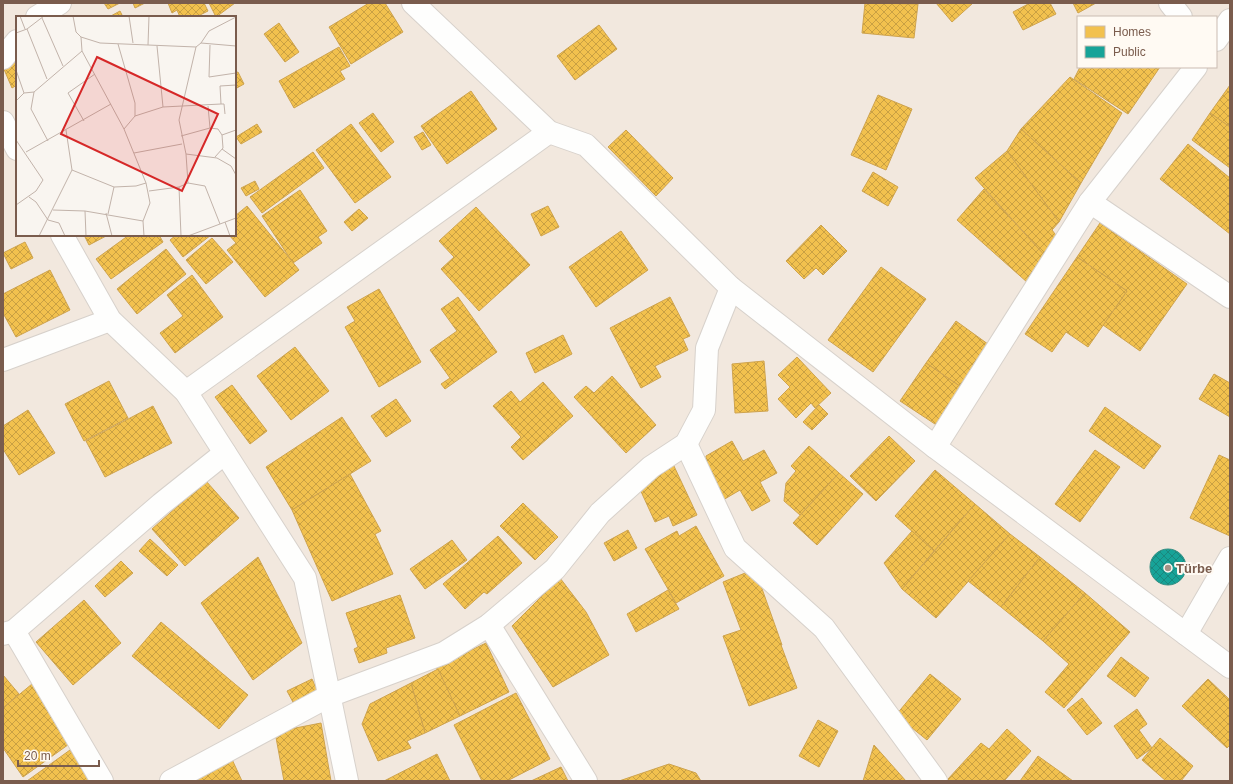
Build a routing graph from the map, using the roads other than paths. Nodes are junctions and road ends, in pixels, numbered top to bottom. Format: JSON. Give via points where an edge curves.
{"nodes":[{"id":1,"x":60,"y":3,"type":"edge"},
{"id":2,"x":413,"y":3,"type":"edge"},
{"id":3,"x":1170,"y":3,"type":"edge"},
{"id":4,"x":36,"y":12,"type":"edge"},
{"id":5,"x":1179,"y":16,"type":"edge"},
{"id":6,"x":1230,"y":20,"type":"edge"},
{"id":7,"x":1217,"y":39,"type":"edge"},
{"id":8,"x":16,"y":42,"type":"edge"},
{"id":9,"x":3,"y":58,"type":"edge"},
{"id":10,"x":1195,"y":68,"type":"edge"},
{"id":11,"x":3,"y":122,"type":"edge"},
{"id":12,"x":549,"y":132,"type":"junction"},
{"id":13,"x":16,"y":147,"type":"edge"},
{"id":14,"x":1090,"y":202,"type":"junction"},
{"id":15,"x":63,"y":236,"type":"edge"},
{"id":16,"x":731,"y":288,"type":"junction"},
{"id":17,"x":1230,"y":296,"type":"edge"},
{"id":18,"x":110,"y":320,"type":"junction"},
{"id":19,"x":3,"y":360,"type":"edge"},
{"id":20,"x":186,"y":392,"type":"junction"},
{"id":21,"x":686,"y":444,"type":"junction"},
{"id":22,"x":935,"y":447,"type":"junction"},
{"id":23,"x":225,"y":453,"type":"junction"},
{"id":24,"x":1230,"y":558,"type":"edge"},
{"id":25,"x":489,"y":625,"type":"junction"},
{"id":26,"x":8,"y":632,"type":"edge"},
{"id":27,"x":1186,"y":634,"type":"junction"},
{"id":28,"x":1230,"y":667,"type":"edge"},
{"id":29,"x":329,"y":696,"type":"junction"},
{"id":30,"x":102,"y":781,"type":"edge"},
{"id":31,"x":170,"y":781,"type":"edge"},
{"id":32,"x":347,"y":781,"type":"edge"},
{"id":33,"x":586,"y":781,"type":"edge"},
{"id":34,"x":936,"y":781,"type":"edge"}],
"edges":[{"from":1,"to":4,"type":"street"},
{"from":2,"to":12,"type":"street"},
{"from":3,"to":5,"type":"street"},
{"from":6,"to":7,"type":"street"},
{"from":8,"to":9,"type":"street"},
{"from":10,"to":14,"type":"street"},
{"from":11,"to":13,"type":"street"},
{"from":12,"to":16,"type":"street","via":[[586,145]]},
{"from":12,"to":20,"type":"street"},
{"from":14,"to":17,"type":"street"},
{"from":14,"to":22,"type":"street"},
{"from":15,"to":18,"type":"street"},
{"from":16,"to":21,"type":"street","via":[[707,348],[704,410]]},
{"from":16,"to":22,"type":"street"},
{"from":18,"to":19,"type":"street"},
{"from":18,"to":20,"type":"street"},
{"from":20,"to":23,"type":"street"},
{"from":21,"to":25,"type":"street","via":[[651,467],[600,513],[555,569]]},
{"from":21,"to":34,"type":"street","via":[[735,548],[824,628]]},
{"from":22,"to":27,"type":"street"},
{"from":23,"to":26,"type":"street"},
{"from":23,"to":29,"type":"street","via":[[305,578]]},
{"from":24,"to":27,"type":"street"},
{"from":25,"to":29,"type":"street","via":[[444,653]]},
{"from":25,"to":33,"type":"street"},
{"from":26,"to":30,"type":"street"},
{"from":27,"to":28,"type":"street"},
{"from":29,"to":31,"type":"street"},
{"from":29,"to":32,"type":"street"}]}
